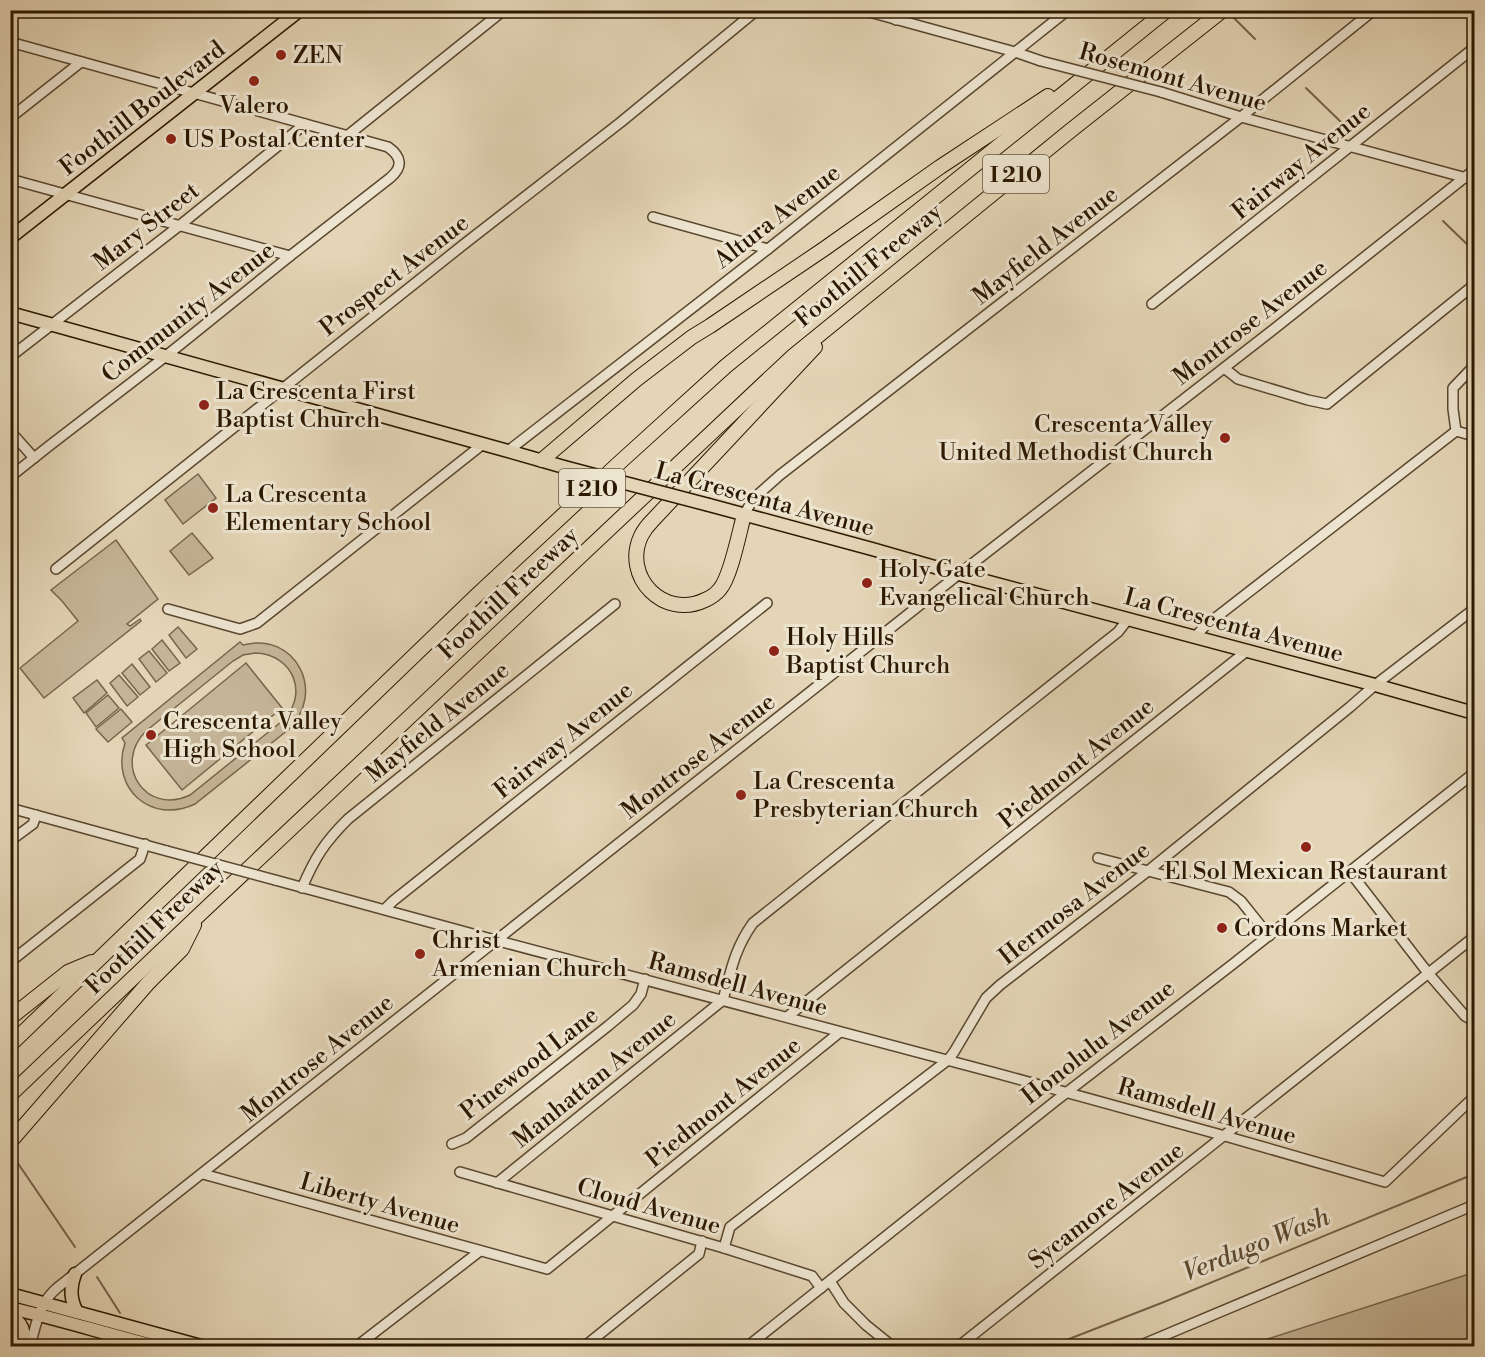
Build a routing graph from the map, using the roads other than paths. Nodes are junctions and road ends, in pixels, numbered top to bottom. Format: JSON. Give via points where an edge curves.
{"nodes":[{"id":1,"x":300,"y":10,"type":"edge"},
{"id":2,"x":504,"y":10,"type":"edge"},
{"id":3,"x":756,"y":10,"type":"edge"},
{"id":4,"x":862,"y":10,"type":"edge"},
{"id":5,"x":908,"y":10,"type":"edge"},
{"id":6,"x":1068,"y":10,"type":"edge"},
{"id":7,"x":1167,"y":10,"type":"edge"},
{"id":8,"x":1223,"y":10,"type":"edge"},
{"id":9,"x":1374,"y":10,"type":"edge"},
{"id":10,"x":896,"y":20,"type":"junction"},
{"id":11,"x":10,"y":42,"type":"edge"},
{"id":12,"x":1474,"y":48,"type":"edge"},
{"id":13,"x":1015,"y":52,"type":"junction"},
{"id":14,"x":1115,"y":52,"type":"junction"},
{"id":15,"x":81,"y":62,"type":"junction"},
{"id":16,"x":195,"y":93,"type":"junction"},
{"id":17,"x":1241,"y":117,"type":"junction"},
{"id":18,"x":10,"y":118,"type":"edge"},
{"id":19,"x":305,"y":124,"type":"junction"},
{"id":20,"x":347,"y":136,"type":"junction"},
{"id":21,"x":1350,"y":146,"type":"junction"},
{"id":22,"x":1474,"y":170,"type":"edge"},
{"id":23,"x":1464,"y":177,"type":"junction"},
{"id":24,"x":10,"y":179,"type":"edge"},
{"id":25,"x":1474,"y":180,"type":"edge"},
{"id":26,"x":66,"y":194,"type":"junction"},
{"id":27,"x":653,"y":218,"type":"dead end"},
{"id":28,"x":179,"y":226,"type":"junction"},
{"id":29,"x":10,"y":238,"type":"edge"},
{"id":30,"x":768,"y":249,"type":"junction"},
{"id":31,"x":290,"y":256,"type":"junction"},
{"id":32,"x":1474,"y":285,"type":"edge"},
{"id":33,"x":856,"y":304,"type":"junction"},
{"id":34,"x":1152,"y":304,"type":"dead end"},
{"id":35,"x":10,"y":313,"type":"edge"},
{"id":36,"x":51,"y":324,"type":"junction"},
{"id":37,"x":166,"y":356,"type":"junction"},
{"id":38,"x":10,"y":357,"type":"edge"},
{"id":39,"x":1474,"y":366,"type":"edge"},
{"id":40,"x":1224,"y":368,"type":"junction"},
{"id":41,"x":282,"y":388,"type":"junction"},
{"id":42,"x":1456,"y":430,"type":"junction"},
{"id":43,"x":10,"y":431,"type":"edge"},
{"id":44,"x":1474,"y":436,"type":"edge"},
{"id":45,"x":483,"y":444,"type":"junction"},
{"id":46,"x":508,"y":451,"type":"junction"},
{"id":47,"x":34,"y":458,"type":"junction"},
{"id":48,"x":542,"y":460,"type":"junction"},
{"id":49,"x":10,"y":477,"type":"edge"},
{"id":50,"x":744,"y":515,"type":"junction"},
{"id":51,"x":56,"y":569,"type":"dead end"},
{"id":52,"x":959,"y":574,"type":"junction"},
{"id":53,"x":767,"y":603,"type":"dead end"},
{"id":54,"x":615,"y":604,"type":"dead end"},
{"id":55,"x":168,"y":609,"type":"dead end"},
{"id":56,"x":1474,"y":609,"type":"edge"},
{"id":57,"x":1128,"y":619,"type":"junction"},
{"id":58,"x":1195,"y":637,"type":"junction"},
{"id":59,"x":1248,"y":651,"type":"junction"},
{"id":60,"x":1375,"y":685,"type":"junction"},
{"id":61,"x":1474,"y":713,"type":"edge"},
{"id":62,"x":1474,"y":773,"type":"edge"},
{"id":63,"x":10,"y":808,"type":"edge"},
{"id":64,"x":36,"y":815,"type":"junction"},
{"id":65,"x":10,"y":841,"type":"edge"},
{"id":66,"x":145,"y":844,"type":"junction"},
{"id":67,"x":1098,"y":858,"type":"dead end"},
{"id":68,"x":1148,"y":871,"type":"junction"},
{"id":69,"x":1350,"y":872,"type":"junction"},
{"id":70,"x":302,"y":888,"type":"junction"},
{"id":71,"x":385,"y":909,"type":"junction"},
{"id":72,"x":198,"y":916,"type":"junction"},
{"id":73,"x":1269,"y":936,"type":"junction"},
{"id":74,"x":1474,"y":937,"type":"edge"},
{"id":75,"x":495,"y":940,"type":"junction"},
{"id":76,"x":100,"y":959,"type":"junction"},
{"id":77,"x":10,"y":962,"type":"edge"},
{"id":78,"x":1428,"y":973,"type":"junction"},
{"id":79,"x":645,"y":979,"type":"junction"},
{"id":80,"x":723,"y":1000,"type":"junction"},
{"id":81,"x":787,"y":1017,"type":"junction"},
{"id":82,"x":10,"y":1018,"type":"edge"},
{"id":83,"x":1474,"y":1021,"type":"edge"},
{"id":84,"x":840,"y":1032,"type":"junction"},
{"id":85,"x":10,"y":1045,"type":"edge"},
{"id":86,"x":948,"y":1060,"type":"junction"},
{"id":87,"x":1066,"y":1093,"type":"junction"},
{"id":88,"x":10,"y":1095,"type":"edge"},
{"id":89,"x":1474,"y":1097,"type":"edge"},
{"id":90,"x":1225,"y":1136,"type":"junction"},
{"id":91,"x":10,"y":1142,"type":"edge"},
{"id":92,"x":452,"y":1144,"type":"dead end"},
{"id":93,"x":460,"y":1172,"type":"dead end"},
{"id":94,"x":203,"y":1174,"type":"junction"},
{"id":95,"x":497,"y":1183,"type":"junction"},
{"id":96,"x":1474,"y":1205,"type":"edge"},
{"id":97,"x":612,"y":1216,"type":"junction"},
{"id":98,"x":702,"y":1241,"type":"junction"},
{"id":99,"x":724,"y":1248,"type":"junction"},
{"id":100,"x":480,"y":1251,"type":"junction"},
{"id":101,"x":547,"y":1269,"type":"joint"},
{"id":102,"x":75,"y":1274,"type":"junction"},
{"id":103,"x":825,"y":1285,"type":"junction"},
{"id":104,"x":10,"y":1294,"type":"edge"},
{"id":105,"x":10,"y":1308,"type":"edge"},
{"id":106,"x":41,"y":1309,"type":"junction"},
{"id":107,"x":77,"y":1312,"type":"junction"},
{"id":108,"x":10,"y":1317,"type":"edge"},
{"id":109,"x":136,"y":1339,"type":"edge"},
{"id":110,"x":25,"y":1347,"type":"edge"},
{"id":111,"x":30,"y":1347,"type":"edge"},
{"id":112,"x":154,"y":1347,"type":"edge"},
{"id":113,"x":201,"y":1347,"type":"edge"},
{"id":114,"x":357,"y":1347,"type":"edge"},
{"id":115,"x":585,"y":1347,"type":"edge"},
{"id":116,"x":748,"y":1347,"type":"edge"},
{"id":117,"x":892,"y":1347,"type":"edge"},
{"id":118,"x":959,"y":1347,"type":"edge"},
{"id":119,"x":1139,"y":1347,"type":"edge"}],
"edges":[{"from":1,"to":16,"type":"main road","name":"Foothill Boulevard"},
{"from":2,"to":20,"type":"street"},
{"from":3,"to":41,"type":"street","name":"Prospect Avenue","via":[[621,122]]},
{"from":4,"to":10,"type":"street","name":"Rosemont Avenue"},
{"from":5,"to":10,"type":"street"},
{"from":6,"to":13,"type":"street","name":"Altura Avenue"},
{"from":7,"to":14,"type":"highway","name":"Foothill Freeway","number":"I 210"},
{"from":8,"to":33,"type":"highway","name":"Foothill Freeway","number":"I 210"},
{"from":9,"to":17,"type":"street","name":"Mayfield Avenue"},
{"from":10,"to":13,"type":"street","name":"Rosemont Avenue"},
{"from":11,"to":15,"type":"street"},
{"from":12,"to":21,"type":"street","name":"Fairway Avenue"},
{"from":13,"to":17,"type":"street","name":"Rosemont Avenue","bridge":true},
{"from":13,"to":30,"type":"street","name":"Altura Avenue"},
{"from":14,"to":48,"type":"highway","via":[[692,337]]},
{"from":14,"to":76,"type":"highway","name":"Foothill Freeway","number":"I 210","via":[[717,373],[477,595]]},
{"from":15,"to":16,"type":"street"},
{"from":15,"to":18,"type":"street"},
{"from":16,"to":19,"type":"street"},
{"from":16,"to":26,"type":"main road","name":"Foothill Boulevard"},
{"from":17,"to":21,"type":"street","name":"Rosemont Avenue"},
{"from":17,"to":50,"type":"street","name":"Mayfield Avenue","via":[[780,475],[753,499]]},
{"from":19,"to":20,"type":"street"},
{"from":19,"to":28,"type":"street","name":"Mary Street"},
{"from":20,"to":31,"type":"street","name":"Community Avenue","via":[[393,150],[398,156],[398,170]]},
{"from":21,"to":23,"type":"street","name":"Rosemont Avenue"},
{"from":21,"to":34,"type":"street","name":"Fairway Avenue"},
{"from":22,"to":23,"type":"street","name":"Montrose Avenue"},
{"from":23,"to":25,"type":"street","name":"Rosemont Avenue"},
{"from":23,"to":40,"type":"street","name":"Montrose Avenue"},
{"from":24,"to":26,"type":"street"},
{"from":26,"to":28,"type":"street"},
{"from":26,"to":29,"type":"main road","name":"Foothill Boulevard"},
{"from":27,"to":30,"type":"street"},
{"from":28,"to":31,"type":"street"},
{"from":28,"to":36,"type":"street","name":"Mary Street"},
{"from":30,"to":46,"type":"street","name":"Altura Avenue"},
{"from":31,"to":37,"type":"street","name":"Community Avenue"},
{"from":32,"to":40,"type":"street","via":[[1327,404],[1238,379]]},
{"from":33,"to":50,"type":"highway","via":[[642,534],[636,559],[644,584],[661,600],[673,604],[698,603],[709,598],[727,577]]},
{"from":33,"to":72,"type":"highway","name":"Foothill Freeway","number":"I 210","via":[[783,365]]},
{"from":35,"to":36,"type":"main road","name":"La Crescenta Avenue"},
{"from":36,"to":37,"type":"main road","name":"La Crescenta Avenue"},
{"from":36,"to":38,"type":"street","name":"Mary Street"},
{"from":37,"to":41,"type":"main road","name":"La Crescenta Avenue"},
{"from":37,"to":47,"type":"street","name":"Community Avenue"},
{"from":39,"to":42,"type":"street","via":[[1453,388]]},
{"from":40,"to":52,"type":"street","name":"Montrose Avenue"},
{"from":41,"to":45,"type":"main road","name":"La Crescenta Avenue"},
{"from":41,"to":51,"type":"street","name":"Prospect Avenue"},
{"from":42,"to":44,"type":"street"},
{"from":42,"to":58,"type":"street"},
{"from":43,"to":47,"type":"street"},
{"from":45,"to":46,"type":"main road","name":"La Crescenta Avenue"},
{"from":45,"to":55,"type":"street","via":[[257,623],[240,629]]},
{"from":46,"to":48,"type":"main road","name":"La Crescenta Avenue"},
{"from":47,"to":49,"type":"street","name":"Community Avenue"},
{"from":48,"to":50,"type":"main road","name":"La Crescenta Avenue","bridge":true},
{"from":50,"to":52,"type":"main road","name":"La Crescenta Avenue"},
{"from":52,"to":57,"type":"main road","name":"La Crescenta Avenue"},
{"from":52,"to":75,"type":"street","name":"Montrose Avenue"},
{"from":53,"to":71,"type":"street","name":"Fairway Avenue"},
{"from":54,"to":70,"type":"street","name":"Mayfield Avenue","via":[[348,819],[317,855]]},
{"from":56,"to":60,"type":"street","name":"Hermosa Avenue"},
{"from":57,"to":58,"type":"main road","name":"La Crescenta Avenue"},
{"from":57,"to":80,"type":"street","via":[[1118,632],[753,922],[735,955]]},
{"from":58,"to":59,"type":"main road","name":"La Crescenta Avenue"},
{"from":59,"to":60,"type":"main road","name":"La Crescenta Avenue"},
{"from":59,"to":81,"type":"street","name":"Piedmont Avenue"},
{"from":60,"to":61,"type":"main road","name":"La Crescenta Avenue"},
{"from":60,"to":68,"type":"street","name":"Hermosa Avenue"},
{"from":62,"to":69,"type":"street","name":"Honolulu Avenue"},
{"from":63,"to":64,"type":"street","name":"Ramsdell Avenue"},
{"from":64,"to":65,"type":"street","via":[[33,824]]},
{"from":64,"to":66,"type":"street","name":"Ramsdell Avenue"},
{"from":66,"to":70,"type":"street","name":"Ramsdell Avenue","bridge":true},
{"from":66,"to":77,"type":"street","via":[[140,859]]},
{"from":67,"to":68,"type":"street"},
{"from":68,"to":73,"type":"street","via":[[1229,891]]},
{"from":68,"to":86,"type":"street","name":"Hermosa Avenue","via":[[990,994]]},
{"from":69,"to":73,"type":"street","name":"Honolulu Avenue"},
{"from":69,"to":78,"type":"street"},
{"from":70,"to":71,"type":"street","name":"Ramsdell Avenue"},
{"from":71,"to":75,"type":"street","name":"Ramsdell Avenue"},
{"from":72,"to":88,"type":"highway","name":"Foothill Freeway","number":"I 210"},
{"from":72,"to":91,"type":"highway","via":[[182,949],[149,981]]},
{"from":73,"to":87,"type":"street","name":"Honolulu Avenue"},
{"from":74,"to":78,"type":"street","name":"Sycamore Avenue"},
{"from":75,"to":79,"type":"street","name":"Ramsdell Avenue"},
{"from":75,"to":94,"type":"street","name":"Montrose Avenue"},
{"from":76,"to":82,"type":"highway","via":[[68,972]]},
{"from":76,"to":85,"type":"highway","name":"Foothill Freeway","number":"I 210"},
{"from":78,"to":83,"type":"street","via":[[1465,1016]]},
{"from":78,"to":90,"type":"street","name":"Sycamore Avenue"},
{"from":79,"to":80,"type":"street","name":"Ramsdell Avenue"},
{"from":79,"to":92,"type":"street","name":"Pinewood Lane","via":[[633,1005],[466,1138]]},
{"from":80,"to":81,"type":"street","name":"Ramsdell Avenue"},
{"from":80,"to":95,"type":"street","name":"Manhattan Avenue"},
{"from":81,"to":84,"type":"street","name":"Ramsdell Avenue"},
{"from":84,"to":86,"type":"street","name":"Ramsdell Avenue"},
{"from":84,"to":97,"type":"street","name":"Piedmont Avenue"},
{"from":86,"to":87,"type":"street","name":"Ramsdell Avenue"},
{"from":86,"to":99,"type":"street","name":"Hermosa Avenue","via":[[730,1227]]},
{"from":87,"to":90,"type":"street","name":"Ramsdell Avenue"},
{"from":87,"to":103,"type":"street","name":"Honolulu Avenue"},
{"from":89,"to":90,"type":"street","name":"Ramsdell Avenue","via":[[1385,1182]]},
{"from":90,"to":118,"type":"street","name":"Sycamore Avenue"},
{"from":93,"to":95,"type":"street","name":"Cloud Avenue"},
{"from":94,"to":100,"type":"street","name":"Liberty Avenue"},
{"from":94,"to":102,"type":"street","name":"Montrose Avenue"},
{"from":95,"to":97,"type":"street","name":"Cloud Avenue"},
{"from":96,"to":119,"type":"street"},
{"from":97,"to":98,"type":"street","name":"Cloud Avenue"},
{"from":97,"to":101,"type":"street","name":"Piedmont Avenue"},
{"from":98,"to":99,"type":"street","name":"Cloud Avenue"},
{"from":98,"to":115,"type":"street","via":[[699,1254]]},
{"from":99,"to":103,"type":"street","name":"Cloud Avenue","via":[[812,1276]]},
{"from":100,"to":101,"type":"street","name":"Liberty Avenue"},
{"from":100,"to":114,"type":"street"},
{"from":102,"to":106,"type":"street","name":"Montrose Avenue","via":[[52,1292]]},
{"from":102,"to":107,"type":"main road","via":[[71,1300]]},
{"from":103,"to":116,"type":"street","name":"Honolulu Avenue"},
{"from":103,"to":117,"type":"street","name":"Cloud Avenue"},
{"from":104,"to":106,"type":"main road"},
{"from":105,"to":106,"type":"main road"},
{"from":106,"to":107,"type":"main road"},
{"from":106,"to":109,"type":"main road"},
{"from":106,"to":111,"type":"street"},
{"from":107,"to":109,"type":"main road"},
{"from":108,"to":110,"type":"main road","via":[[23,1327]]},
{"from":109,"to":112,"type":"main road"},
{"from":109,"to":113,"type":"main road"}]}
